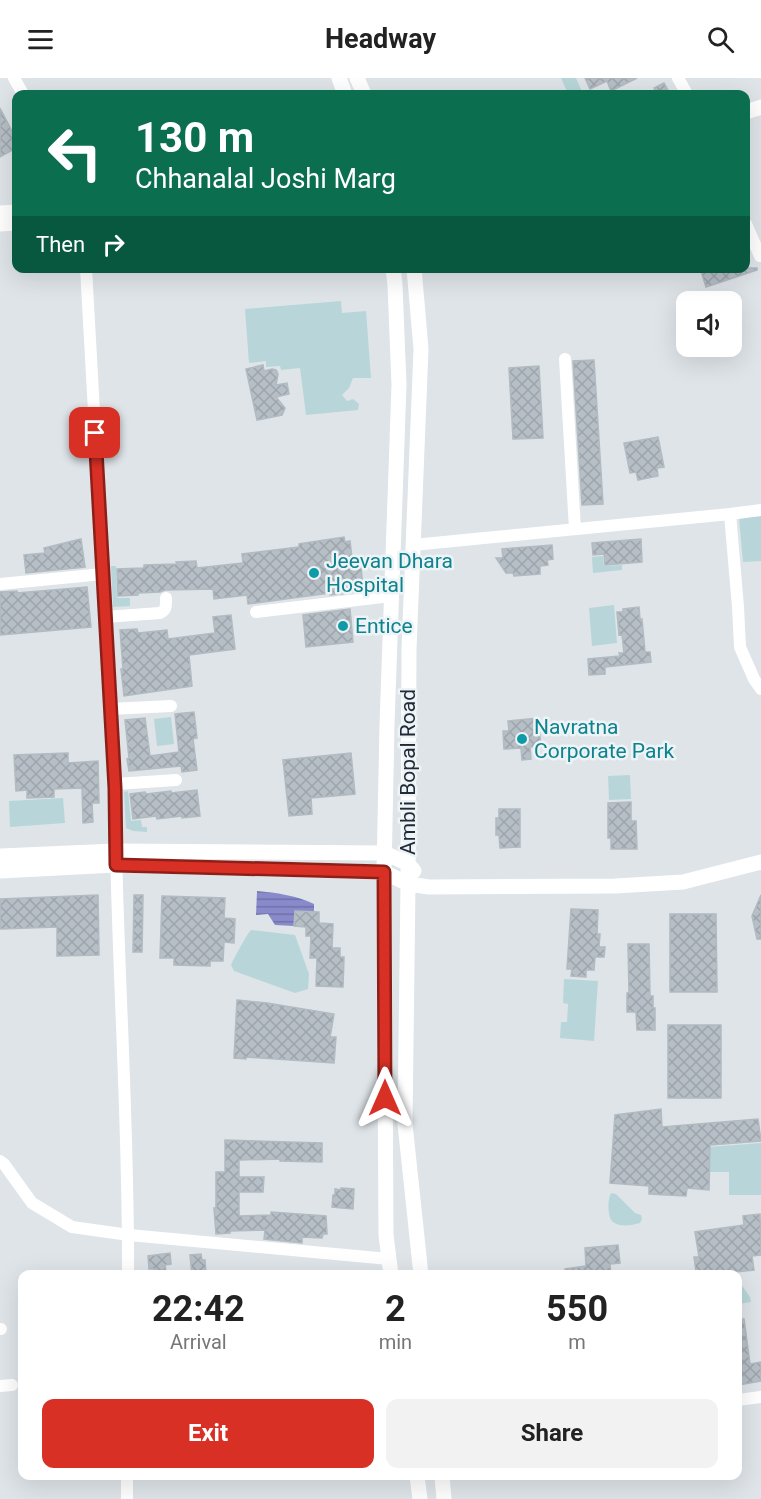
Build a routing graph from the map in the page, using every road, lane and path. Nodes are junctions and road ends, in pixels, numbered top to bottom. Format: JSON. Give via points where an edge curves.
{"nodes":[{"id":1,"x":750,"y":233,"type":"edge"},
{"id":2,"x":761,"y":255,"type":"edge"},
{"id":3,"x":86,"y":273,"type":"edge"},
{"id":4,"x":394,"y":273,"type":"edge"},
{"id":5,"x":414,"y":273,"type":"edge"},
{"id":6,"x":565,"y":359,"type":"dead end"},
{"id":7,"x":761,"y":510,"type":"edge"},
{"id":8,"x":730,"y":514,"type":"junction"},
{"id":9,"x":575,"y":529,"type":"junction"},
{"id":10,"x":413,"y":545,"type":"junction"},
{"id":11,"x":103,"y":574,"type":"junction"},
{"id":12,"x":0,"y":584,"type":"edge"},
{"id":13,"x":391,"y":596,"type":"junction"},
{"id":14,"x":166,"y":598,"type":"dead end"},
{"id":15,"x":256,"y":612,"type":"dead end"},
{"id":16,"x":105,"y":617,"type":"junction"},
{"id":17,"x":761,"y":689,"type":"edge"},
{"id":18,"x":171,"y":706,"type":"dead end"},
{"id":19,"x":111,"y":709,"type":"junction"},
{"id":20,"x":176,"y":780,"type":"dead end"},
{"id":21,"x":115,"y":784,"type":"junction"},
{"id":22,"x":385,"y":853,"type":"junction"},
{"id":23,"x":0,"y":856,"type":"edge"},
{"id":24,"x":116,"y":858,"type":"junction"},
{"id":25,"x":761,"y":862,"type":"edge"},
{"id":26,"x":408,"y":864,"type":"junction"},
{"id":27,"x":0,"y":871,"type":"edge"},
{"id":28,"x":384,"y":872,"type":"junction"},
{"id":29,"x":408,"y":884,"type":"junction"},
{"id":30,"x":429,"y":887,"type":"junction"},
{"id":31,"x":0,"y":1161,"type":"edge"},
{"id":32,"x":129,"y":1235,"type":"junction"},
{"id":33,"x":389,"y":1259,"type":"junction"},
{"id":34,"x":128,"y":1270,"type":"edge"},
{"id":35,"x":390,"y":1270,"type":"edge"},
{"id":36,"x":420,"y":1270,"type":"edge"},
{"id":37,"x":761,"y":1397,"type":"edge"},
{"id":38,"x":742,"y":1399,"type":"edge"},
{"id":39,"x":127,"y":1480,"type":"edge"},
{"id":40,"x":418,"y":1480,"type":"edge"},
{"id":41,"x":442,"y":1480,"type":"edge"},
{"id":42,"x":127,"y":1499,"type":"edge"},
{"id":43,"x":420,"y":1499,"type":"edge"},
{"id":44,"x":444,"y":1499,"type":"edge"}],
"edges":[{"from":1,"to":2,"type":"street"},
{"from":3,"to":11,"type":"street"},
{"from":4,"to":13,"type":"street","name":"Ambli Bopal Road","via":[[399,385]]},
{"from":5,"to":10,"type":"street","name":"Ambli Bopal Road","via":[[421,349]]},
{"from":6,"to":9,"type":"street"},
{"from":7,"to":8,"type":"street"},
{"from":8,"to":9,"type":"street"},
{"from":8,"to":17,"type":"street","via":[[740,647]]},
{"from":9,"to":10,"type":"street"},
{"from":10,"to":26,"type":"street","name":"Ambli Bopal Road"},
{"from":11,"to":12,"type":"street"},
{"from":11,"to":16,"type":"street"},
{"from":13,"to":15,"type":"street"},
{"from":13,"to":22,"type":"street","name":"Ambli Bopal Road"},
{"from":14,"to":16,"type":"street","via":[[164,612]]},
{"from":16,"to":19,"type":"street"},
{"from":18,"to":19,"type":"street"},
{"from":19,"to":21,"type":"street"},
{"from":20,"to":21,"type":"street"},
{"from":21,"to":24,"type":"street"},
{"from":22,"to":24,"type":"street"},
{"from":22,"to":26,"type":"street"},
{"from":22,"to":28,"type":"street","name":"Ambli Bopal Road"},
{"from":23,"to":24,"type":"street"},
{"from":24,"to":27,"type":"street"},
{"from":24,"to":28,"type":"street"},
{"from":24,"to":32,"type":"street"},
{"from":25,"to":30,"type":"street","via":[[683,882]]},
{"from":26,"to":29,"type":"street","name":"Ambli Bopal Road"},
{"from":26,"to":30,"type":"street"},
{"from":28,"to":29,"type":"street"},
{"from":28,"to":33,"type":"street","name":"Ambli Bopal Road"},
{"from":29,"to":30,"type":"street"},
{"from":29,"to":36,"type":"street","name":"Ambli Bopal Road","via":[[405,1124]]},
{"from":31,"to":32,"type":"street","via":[[32,1203],[72,1227]]},
{"from":32,"to":33,"type":"street"},
{"from":32,"to":34,"type":"street"},
{"from":33,"to":35,"type":"street","name":"Ambli Bopal Road"},
{"from":37,"to":38,"type":"street"},
{"from":39,"to":42,"type":"street"},
{"from":40,"to":43,"type":"street"},
{"from":41,"to":44,"type":"street"}]}
